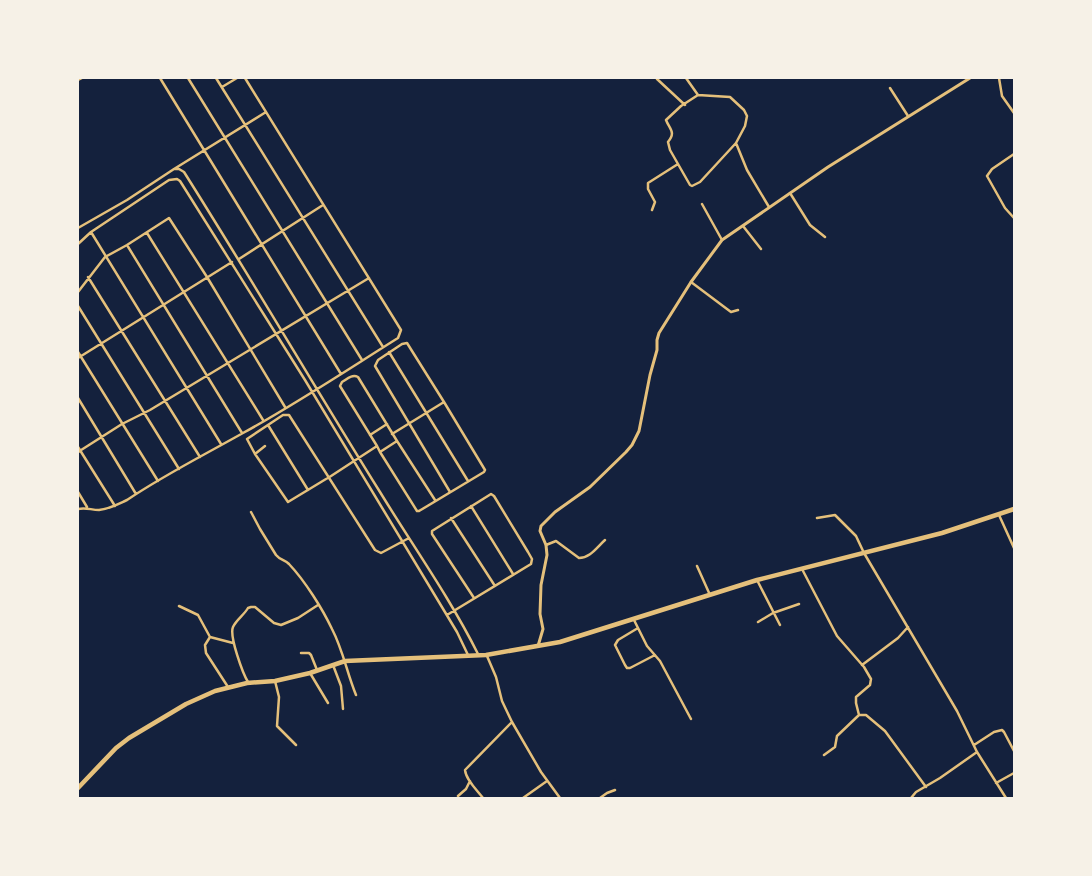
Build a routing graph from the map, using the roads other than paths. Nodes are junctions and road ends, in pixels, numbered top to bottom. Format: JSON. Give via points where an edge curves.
{"nodes":[{"id":1,"x":82,"y":78,"type":"edge"},
{"id":2,"x":160,"y":78,"type":"edge"},
{"id":3,"x":188,"y":78,"type":"edge"},
{"id":4,"x":216,"y":78,"type":"edge"},
{"id":5,"x":237,"y":78,"type":"edge"},
{"id":6,"x":245,"y":78,"type":"edge"},
{"id":7,"x":686,"y":78,"type":"edge"},
{"id":8,"x":970,"y":78,"type":"edge"},
{"id":9,"x":999,"y":78,"type":"edge"},
{"id":10,"x":657,"y":79,"type":"dead end"},
{"id":11,"x":78,"y":80,"type":"edge"},
{"id":12,"x":222,"y":87,"type":"junction"},
{"id":13,"x":890,"y":88,"type":"dead end"},
{"id":14,"x":698,"y":95,"type":"junction"},
{"id":15,"x":684,"y":105,"type":"junction"},
{"id":16,"x":266,"y":112,"type":"junction"},
{"id":17,"x":1014,"y":112,"type":"edge"},
{"id":18,"x":908,"y":116,"type":"junction"},
{"id":19,"x":246,"y":125,"type":"junction"},
{"id":20,"x":225,"y":138,"type":"junction"},
{"id":21,"x":736,"y":143,"type":"junction"},
{"id":22,"x":205,"y":150,"type":"junction"},
{"id":23,"x":1014,"y":154,"type":"edge"},
{"id":24,"x":678,"y":164,"type":"junction"},
{"id":25,"x":174,"y":169,"type":"junction"},
{"id":26,"x":790,"y":193,"type":"junction"},
{"id":27,"x":323,"y":204,"type":"junction"},
{"id":28,"x":702,"y":204,"type":"dead end"},
{"id":29,"x":769,"y":207,"type":"junction"},
{"id":30,"x":652,"y":210,"type":"dead end"},
{"id":31,"x":302,"y":218,"type":"junction"},
{"id":32,"x":1014,"y":218,"type":"edge"},
{"id":33,"x":743,"y":226,"type":"junction"},
{"id":34,"x":78,"y":228,"type":"edge"},
{"id":35,"x":282,"y":231,"type":"junction"},
{"id":36,"x":91,"y":232,"type":"junction"},
{"id":37,"x":146,"y":232,"type":"junction"},
{"id":38,"x":825,"y":237,"type":"dead end"},
{"id":39,"x":722,"y":240,"type":"junction"},
{"id":40,"x":78,"y":244,"type":"edge"},
{"id":41,"x":262,"y":244,"type":"junction"},
{"id":42,"x":127,"y":245,"type":"junction"},
{"id":43,"x":761,"y":249,"type":"dead end"},
{"id":44,"x":105,"y":257,"type":"junction"},
{"id":45,"x":239,"y":259,"type":"junction"},
{"id":46,"x":232,"y":262,"type":"junction"},
{"id":47,"x":88,"y":277,"type":"junction"},
{"id":48,"x":207,"y":277,"type":"junction"},
{"id":49,"x":369,"y":278,"type":"junction"},
{"id":50,"x":692,"y":282,"type":"junction"},
{"id":51,"x":348,"y":290,"type":"junction"},
{"id":52,"x":184,"y":291,"type":"junction"},
{"id":53,"x":78,"y":292,"type":"edge"},
{"id":54,"x":327,"y":303,"type":"junction"},
{"id":55,"x":164,"y":304,"type":"junction"},
{"id":56,"x":78,"y":306,"type":"edge"},
{"id":57,"x":738,"y":310,"type":"dead end"},
{"id":58,"x":306,"y":316,"type":"junction"},
{"id":59,"x":142,"y":317,"type":"junction"},
{"id":60,"x":121,"y":330,"type":"junction"},
{"id":61,"x":282,"y":330,"type":"junction"},
{"id":62,"x":276,"y":334,"type":"junction"},
{"id":63,"x":102,"y":343,"type":"junction"},
{"id":64,"x":383,"y":347,"type":"junction"},
{"id":65,"x":250,"y":350,"type":"junction"},
{"id":66,"x":78,"y":352,"type":"edge"},
{"id":67,"x":389,"y":352,"type":"junction"},
{"id":68,"x":79,"y":357,"type":"edge"},
{"id":69,"x":362,"y":360,"type":"junction"},
{"id":70,"x":227,"y":364,"type":"junction"},
{"id":71,"x":341,"y":374,"type":"junction"},
{"id":72,"x":207,"y":375,"type":"junction"},
{"id":73,"x":186,"y":388,"type":"junction"},
{"id":74,"x":317,"y":388,"type":"junction"},
{"id":75,"x":312,"y":391,"type":"junction"},
{"id":76,"x":78,"y":398,"type":"edge"},
{"id":77,"x":164,"y":401,"type":"junction"},
{"id":78,"x":444,"y":402,"type":"junction"},
{"id":79,"x":285,"y":407,"type":"junction"},
{"id":80,"x":426,"y":412,"type":"junction"},
{"id":81,"x":144,"y":413,"type":"junction"},
{"id":82,"x":263,"y":420,"type":"junction"},
{"id":83,"x":122,"y":424,"type":"junction"},
{"id":84,"x":387,"y":424,"type":"junction"},
{"id":85,"x":409,"y":424,"type":"junction"},
{"id":86,"x":268,"y":425,"type":"junction"},
{"id":87,"x":242,"y":433,"type":"junction"},
{"id":88,"x":392,"y":434,"type":"junction"},
{"id":89,"x":370,"y":435,"type":"junction"},
{"id":90,"x":102,"y":438,"type":"junction"},
{"id":91,"x":397,"y":441,"type":"junction"},
{"id":92,"x":221,"y":444,"type":"junction"},
{"id":93,"x":265,"y":446,"type":"dead end"},
{"id":94,"x":377,"y":446,"type":"junction"},
{"id":95,"x":78,"y":447,"type":"edge"},
{"id":96,"x":79,"y":451,"type":"edge"},
{"id":97,"x":380,"y":452,"type":"junction"},
{"id":98,"x":254,"y":454,"type":"junction"},
{"id":99,"x":200,"y":456,"type":"junction"},
{"id":100,"x":359,"y":458,"type":"junction"},
{"id":101,"x":354,"y":461,"type":"junction"},
{"id":102,"x":179,"y":469,"type":"junction"},
{"id":103,"x":328,"y":478,"type":"junction"},
{"id":104,"x":158,"y":481,"type":"junction"},
{"id":105,"x":468,"y":481,"type":"junction"},
{"id":106,"x":308,"y":490,"type":"junction"},
{"id":107,"x":78,"y":492,"type":"edge"},
{"id":108,"x":450,"y":492,"type":"junction"},
{"id":109,"x":136,"y":494,"type":"junction"},
{"id":110,"x":436,"y":500,"type":"junction"},
{"id":111,"x":115,"y":506,"type":"junction"},
{"id":112,"x":471,"y":506,"type":"junction"},
{"id":113,"x":87,"y":508,"type":"junction"},
{"id":114,"x":78,"y":509,"type":"edge"},
{"id":115,"x":1014,"y":509,"type":"edge"},
{"id":116,"x":251,"y":512,"type":"dead end"},
{"id":117,"x":999,"y":514,"type":"junction"},
{"id":118,"x":451,"y":518,"type":"junction"},
{"id":119,"x":817,"y":518,"type":"dead end"},
{"id":120,"x":409,"y":538,"type":"junction"},
{"id":121,"x":605,"y":540,"type":"dead end"},
{"id":122,"x":402,"y":542,"type":"junction"},
{"id":123,"x":546,"y":545,"type":"junction"},
{"id":124,"x":1014,"y":548,"type":"edge"},
{"id":125,"x":864,"y":553,"type":"junction"},
{"id":126,"x":697,"y":566,"type":"dead end"},
{"id":127,"x":802,"y":569,"type":"junction"},
{"id":128,"x":513,"y":574,"type":"junction"},
{"id":129,"x":757,"y":580,"type":"junction"},
{"id":130,"x":495,"y":586,"type":"junction"},
{"id":131,"x":710,"y":596,"type":"junction"},
{"id":132,"x":474,"y":598,"type":"junction"},
{"id":133,"x":800,"y":604,"type":"dead end"},
{"id":134,"x":318,"y":605,"type":"junction"},
{"id":135,"x":179,"y":606,"type":"dead end"},
{"id":136,"x":453,"y":611,"type":"junction"},
{"id":137,"x":773,"y":613,"type":"junction"},
{"id":138,"x":447,"y":615,"type":"junction"},
{"id":139,"x":634,"y":620,"type":"junction"},
{"id":140,"x":758,"y":622,"type":"dead end"},
{"id":141,"x":780,"y":625,"type":"dead end"},
{"id":142,"x":638,"y":628,"type":"junction"},
{"id":143,"x":908,"y":628,"type":"junction"},
{"id":144,"x":210,"y":637,"type":"junction"},
{"id":145,"x":234,"y":644,"type":"junction"},
{"id":146,"x":538,"y":646,"type":"junction"},
{"id":147,"x":301,"y":653,"type":"dead end"},
{"id":148,"x":478,"y":655,"type":"junction"},
{"id":149,"x":486,"y":655,"type":"junction"},
{"id":150,"x":468,"y":656,"type":"junction"},
{"id":151,"x":655,"y":656,"type":"junction"},
{"id":152,"x":345,"y":661,"type":"junction"},
{"id":153,"x":333,"y":665,"type":"junction"},
{"id":154,"x":862,"y":665,"type":"junction"},
{"id":155,"x":317,"y":672,"type":"junction"},
{"id":156,"x":310,"y":674,"type":"junction"},
{"id":157,"x":275,"y":681,"type":"junction"},
{"id":158,"x":249,"y":683,"type":"junction"},
{"id":159,"x":229,"y":688,"type":"junction"},
{"id":160,"x":356,"y":696,"type":"dead end"},
{"id":161,"x":328,"y":702,"type":"dead end"},
{"id":162,"x":343,"y":709,"type":"dead end"},
{"id":163,"x":859,"y":715,"type":"junction"},
{"id":164,"x":691,"y":720,"type":"dead end"},
{"id":165,"x":512,"y":722,"type":"junction"},
{"id":166,"x":974,"y":744,"type":"junction"},
{"id":167,"x":296,"y":745,"type":"dead end"},
{"id":168,"x":1014,"y":751,"type":"edge"},
{"id":169,"x":977,"y":752,"type":"junction"},
{"id":170,"x":824,"y":755,"type":"dead end"},
{"id":171,"x":1014,"y":773,"type":"edge"},
{"id":172,"x":470,"y":781,"type":"junction"},
{"id":173,"x":547,"y":782,"type":"junction"},
{"id":174,"x":996,"y":783,"type":"junction"},
{"id":175,"x":926,"y":787,"type":"junction"},
{"id":176,"x":78,"y":788,"type":"edge"},
{"id":177,"x":615,"y":790,"type":"dead end"},
{"id":178,"x":458,"y":796,"type":"dead end"},
{"id":179,"x":483,"y":798,"type":"edge"},
{"id":180,"x":523,"y":798,"type":"edge"},
{"id":181,"x":560,"y":798,"type":"edge"},
{"id":182,"x":600,"y":798,"type":"edge"},
{"id":183,"x":911,"y":798,"type":"edge"},
{"id":184,"x":1006,"y":798,"type":"edge"}],
"edges":[{"from":1,"to":11,"type":"street"},
{"from":2,"to":22,"type":"street"},
{"from":3,"to":20,"type":"street"},
{"from":4,"to":12,"type":"street"},
{"from":5,"to":12,"type":"street"},
{"from":6,"to":16,"type":"street"},
{"from":7,"to":14,"type":"street"},
{"from":8,"to":18,"type":"street"},
{"from":9,"to":17,"type":"street","via":[[1002,96]]},
{"from":10,"to":15,"type":"street"},
{"from":12,"to":19,"type":"street"},
{"from":13,"to":18,"type":"street"},
{"from":14,"to":15,"type":"street"},
{"from":14,"to":21,"type":"street","via":[[727,96],[744,110],[747,121]]},
{"from":15,"to":24,"type":"street","via":[[666,120],[673,134],[668,145]]},
{"from":16,"to":19,"type":"street"},
{"from":16,"to":27,"type":"street"},
{"from":18,"to":26,"type":"street"},
{"from":19,"to":20,"type":"street"},
{"from":19,"to":31,"type":"street"},
{"from":20,"to":22,"type":"street"},
{"from":20,"to":35,"type":"street"},
{"from":21,"to":24,"type":"street","via":[[694,186],[690,185]]},
{"from":21,"to":29,"type":"street","via":[[746,170]]},
{"from":22,"to":25,"type":"street"},
{"from":22,"to":41,"type":"street"},
{"from":23,"to":32,"type":"street","via":[[987,176]]},
{"from":24,"to":30,"type":"street","via":[[648,183],[655,202]]},
{"from":25,"to":34,"type":"street"},
{"from":25,"to":45,"type":"street","via":[[184,172]]},
{"from":26,"to":29,"type":"street"},
{"from":26,"to":38,"type":"street","via":[[810,225]]},
{"from":27,"to":31,"type":"street"},
{"from":27,"to":49,"type":"street"},
{"from":28,"to":39,"type":"street"},
{"from":29,"to":33,"type":"street"},
{"from":31,"to":35,"type":"street"},
{"from":31,"to":51,"type":"street"},
{"from":33,"to":39,"type":"street"},
{"from":33,"to":43,"type":"street"},
{"from":35,"to":41,"type":"street"},
{"from":35,"to":54,"type":"street"},
{"from":36,"to":40,"type":"street"},
{"from":36,"to":44,"type":"street"},
{"from":36,"to":46,"type":"street","via":[[168,180],[177,179],[184,185]]},
{"from":37,"to":42,"type":"street"},
{"from":37,"to":48,"type":"street","via":[[170,219]]},
{"from":37,"to":52,"type":"street"},
{"from":39,"to":50,"type":"street"},
{"from":41,"to":45,"type":"street"},
{"from":41,"to":58,"type":"street"},
{"from":42,"to":44,"type":"street"},
{"from":42,"to":55,"type":"street"},
{"from":44,"to":47,"type":"street"},
{"from":44,"to":59,"type":"street"},
{"from":45,"to":61,"type":"street"},
{"from":46,"to":48,"type":"street"},
{"from":46,"to":62,"type":"street"},
{"from":47,"to":53,"type":"street"},
{"from":47,"to":60,"type":"street"},
{"from":48,"to":52,"type":"street"},
{"from":48,"to":65,"type":"street"},
{"from":49,"to":51,"type":"street"},
{"from":49,"to":64,"type":"street","via":[[401,330],[398,338]]},
{"from":50,"to":57,"type":"street","via":[[731,312]]},
{"from":50,"to":123,"type":"street","via":[[659,332],[636,438],[590,487],[542,524],[540,531]]},
{"from":51,"to":54,"type":"street"},
{"from":51,"to":64,"type":"street"},
{"from":52,"to":55,"type":"street"},
{"from":52,"to":70,"type":"street"},
{"from":54,"to":58,"type":"street"},
{"from":54,"to":69,"type":"street"},
{"from":55,"to":59,"type":"street"},
{"from":55,"to":72,"type":"street"},
{"from":56,"to":63,"type":"street"},
{"from":58,"to":61,"type":"street"},
{"from":58,"to":71,"type":"street"},
{"from":59,"to":60,"type":"street"},
{"from":59,"to":73,"type":"street"},
{"from":60,"to":63,"type":"street"},
{"from":60,"to":77,"type":"street"},
{"from":61,"to":62,"type":"street"},
{"from":61,"to":74,"type":"street"},
{"from":62,"to":65,"type":"street"},
{"from":62,"to":75,"type":"street"},
{"from":63,"to":68,"type":"street"},
{"from":63,"to":81,"type":"street"},
{"from":64,"to":69,"type":"street"},
{"from":65,"to":70,"type":"street"},
{"from":65,"to":79,"type":"street"},
{"from":66,"to":68,"type":"street"},
{"from":67,"to":78,"type":"street","via":[[404,343],[409,344]]},
{"from":67,"to":80,"type":"street"},
{"from":67,"to":85,"type":"street","via":[[375,366]]},
{"from":68,"to":83,"type":"street"},
{"from":69,"to":71,"type":"street"},
{"from":70,"to":72,"type":"street"},
{"from":70,"to":82,"type":"street"},
{"from":71,"to":74,"type":"street"},
{"from":72,"to":73,"type":"street"},
{"from":72,"to":87,"type":"street"},
{"from":73,"to":77,"type":"street"},
{"from":73,"to":92,"type":"street"},
{"from":74,"to":75,"type":"street"},
{"from":74,"to":100,"type":"street"},
{"from":75,"to":79,"type":"street"},
{"from":75,"to":101,"type":"street"},
{"from":76,"to":90,"type":"street"},
{"from":77,"to":81,"type":"street"},
{"from":77,"to":99,"type":"street"},
{"from":78,"to":80,"type":"street"},
{"from":78,"to":105,"type":"street","via":[[484,469]]},
{"from":79,"to":82,"type":"street"},
{"from":80,"to":85,"type":"street"},
{"from":80,"to":105,"type":"street"},
{"from":81,"to":83,"type":"street"},
{"from":81,"to":102,"type":"street"},
{"from":82,"to":87,"type":"street"},
{"from":83,"to":90,"type":"street"},
{"from":83,"to":104,"type":"street"},
{"from":84,"to":88,"type":"street"},
{"from":84,"to":89,"type":"street"},
{"from":84,"to":89,"type":"street","via":[[358,377],[352,376],[342,382],[340,386]]},
{"from":85,"to":88,"type":"street"},
{"from":85,"to":108,"type":"street"},
{"from":86,"to":98,"type":"street","via":[[248,438]]},
{"from":86,"to":103,"type":"street","via":[[283,415],[289,415]]},
{"from":86,"to":106,"type":"street"},
{"from":87,"to":92,"type":"street"},
{"from":88,"to":91,"type":"street"},
{"from":89,"to":94,"type":"street"},
{"from":90,"to":96,"type":"street"},
{"from":90,"to":109,"type":"street"},
{"from":91,"to":97,"type":"street"},
{"from":91,"to":110,"type":"street"},
{"from":92,"to":99,"type":"street"},
{"from":93,"to":98,"type":"street"},
{"from":94,"to":97,"type":"street"},
{"from":94,"to":100,"type":"street"},
{"from":95,"to":96,"type":"street"},
{"from":96,"to":111,"type":"street"},
{"from":97,"to":110,"type":"street","via":[[415,510],[419,511]]},
{"from":98,"to":106,"type":"street","via":[[288,502]]},
{"from":99,"to":102,"type":"street"},
{"from":100,"to":101,"type":"street"},
{"from":100,"to":120,"type":"street"},
{"from":101,"to":103,"type":"street"},
{"from":101,"to":122,"type":"street"},
{"from":102,"to":104,"type":"street"},
{"from":103,"to":106,"type":"street"},
{"from":103,"to":122,"type":"street","via":[[378,552]]},
{"from":104,"to":109,"type":"street"},
{"from":105,"to":108,"type":"street"},
{"from":107,"to":113,"type":"street"},
{"from":108,"to":110,"type":"street"},
{"from":109,"to":111,"type":"street"},
{"from":111,"to":113,"type":"street","via":[[98,510]]},
{"from":112,"to":118,"type":"street"},
{"from":112,"to":128,"type":"street"},
{"from":112,"to":128,"type":"street","via":[[491,494],[499,504],[532,559],[529,566]]},
{"from":113,"to":114,"type":"street"},
{"from":115,"to":117,"type":"main road"},
{"from":116,"to":134,"type":"street","via":[[276,555],[288,564]]},
{"from":117,"to":124,"type":"street"},
{"from":117,"to":125,"type":"main road","via":[[942,534]]},
{"from":118,"to":130,"type":"street"},
{"from":118,"to":132,"type":"street","via":[[432,534]]},
{"from":119,"to":125,"type":"street","via":[[837,516],[856,536]]},
{"from":120,"to":122,"type":"street"},
{"from":120,"to":136,"type":"street"},
{"from":121,"to":123,"type":"street","via":[[582,558],[556,541]]},
{"from":122,"to":138,"type":"street"},
{"from":123,"to":146,"type":"street","via":[[540,592],[542,629]]},
{"from":125,"to":127,"type":"main road"},
{"from":125,"to":143,"type":"street"},
{"from":126,"to":131,"type":"street"},
{"from":127,"to":129,"type":"main road"},
{"from":127,"to":154,"type":"street","via":[[837,636]]},
{"from":128,"to":130,"type":"street"},
{"from":129,"to":131,"type":"main road"},
{"from":129,"to":137,"type":"street"},
{"from":130,"to":132,"type":"street"},
{"from":131,"to":139,"type":"main road"},
{"from":132,"to":136,"type":"street"},
{"from":133,"to":137,"type":"street"},
{"from":134,"to":145,"type":"street","via":[[281,625],[255,607],[250,607],[234,626]]},
{"from":134,"to":152,"type":"street","via":[[332,628]]},
{"from":135,"to":144,"type":"street","via":[[198,615]]},
{"from":136,"to":138,"type":"street"},
{"from":136,"to":148,"type":"street"},
{"from":137,"to":140,"type":"street"},
{"from":137,"to":141,"type":"street"},
{"from":138,"to":150,"type":"street"},
{"from":139,"to":142,"type":"street"},
{"from":139,"to":146,"type":"main road"},
{"from":142,"to":151,"type":"street"},
{"from":142,"to":151,"type":"street","via":[[615,645],[625,665],[630,668]]},
{"from":143,"to":154,"type":"street"},
{"from":143,"to":166,"type":"street"},
{"from":144,"to":145,"type":"street"},
{"from":144,"to":159,"type":"street","via":[[205,645],[206,654]]},
{"from":145,"to":158,"type":"street"},
{"from":146,"to":149,"type":"main road"},
{"from":147,"to":155,"type":"street","via":[[311,654]]},
{"from":148,"to":149,"type":"main road"},
{"from":148,"to":150,"type":"main road"},
{"from":149,"to":165,"type":"street"},
{"from":150,"to":152,"type":"main road"},
{"from":151,"to":164,"type":"street"},
{"from":152,"to":153,"type":"main road"},
{"from":152,"to":160,"type":"street"},
{"from":153,"to":155,"type":"main road"},
{"from":153,"to":162,"type":"street","via":[[341,686]]},
{"from":154,"to":163,"type":"street","via":[[871,682],[856,697]]},
{"from":155,"to":156,"type":"main road"},
{"from":156,"to":157,"type":"main road"},
{"from":156,"to":161,"type":"street"},
{"from":157,"to":158,"type":"main road"},
{"from":157,"to":167,"type":"street","via":[[279,698],[277,726]]},
{"from":158,"to":159,"type":"main road"},
{"from":159,"to":176,"type":"main road","via":[[196,698],[129,738]]},
{"from":163,"to":170,"type":"street","via":[[837,736],[835,747]]},
{"from":163,"to":175,"type":"street","via":[[866,715],[885,731]]},
{"from":165,"to":172,"type":"street","via":[[465,770]]},
{"from":165,"to":173,"type":"street"},
{"from":166,"to":168,"type":"street","via":[[1002,730]]},
{"from":166,"to":169,"type":"street"},
{"from":169,"to":174,"type":"street"},
{"from":169,"to":175,"type":"street"},
{"from":171,"to":174,"type":"street"},
{"from":172,"to":178,"type":"street"},
{"from":172,"to":179,"type":"street"},
{"from":173,"to":180,"type":"street"},
{"from":173,"to":181,"type":"street"},
{"from":174,"to":184,"type":"street"},
{"from":175,"to":183,"type":"street"},
{"from":177,"to":182,"type":"street"}]}
